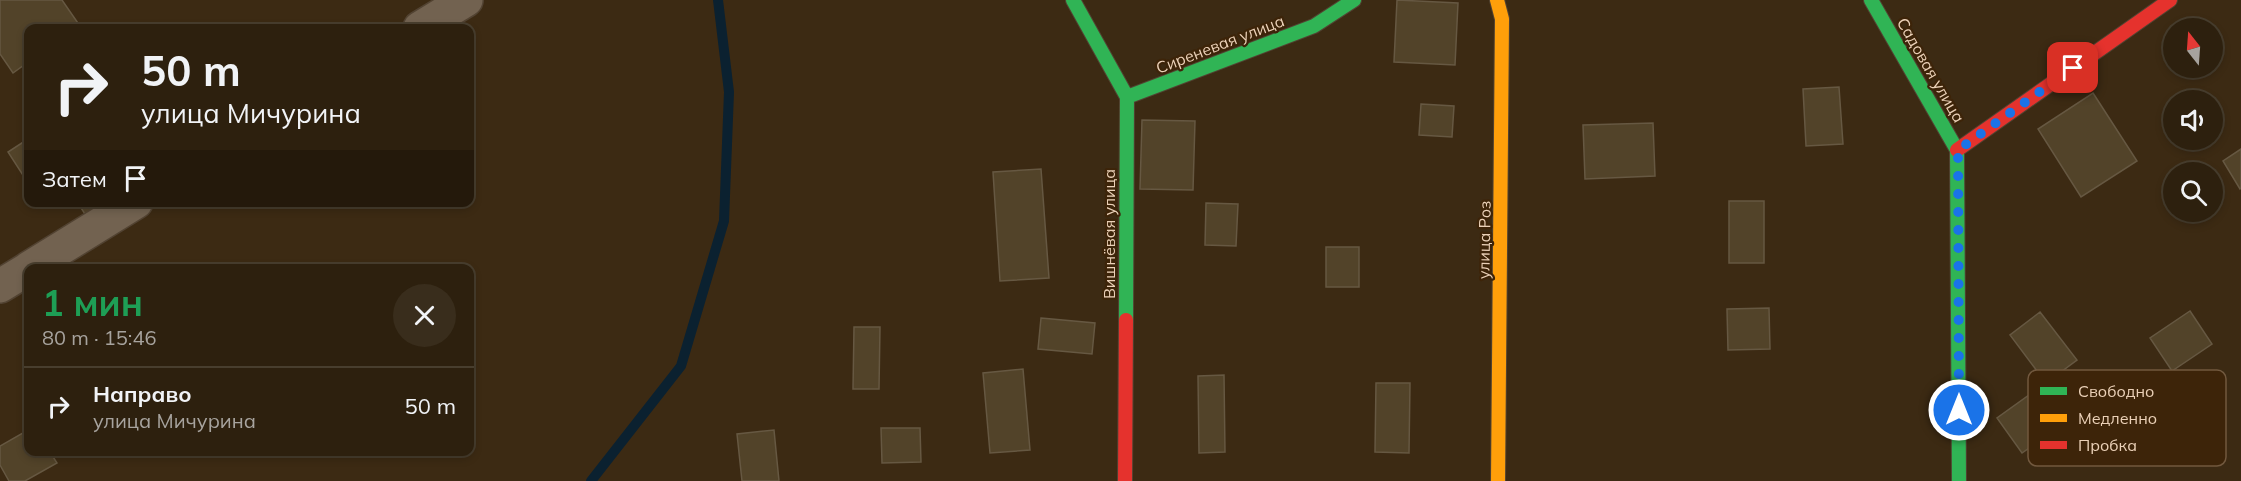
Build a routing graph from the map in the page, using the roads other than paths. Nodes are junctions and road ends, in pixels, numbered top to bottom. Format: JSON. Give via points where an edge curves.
{"nodes":[{"id":1,"x":466,"y":0,"type":"edge"},
{"id":2,"x":1073,"y":0,"type":"edge"},
{"id":3,"x":1354,"y":0,"type":"edge"},
{"id":4,"x":1497,"y":0,"type":"edge"},
{"id":5,"x":1871,"y":0,"type":"edge"},
{"id":6,"x":2170,"y":0,"type":"edge"},
{"id":7,"x":427,"y":24,"type":"edge"},
{"id":8,"x":1127,"y":98,"type":"junction"},
{"id":9,"x":1958,"y":150,"type":"junction"},
{"id":10,"x":128,"y":207,"type":"edge"},
{"id":11,"x":37,"y":264,"type":"edge"},
{"id":12,"x":24,"y":272,"type":"edge"},
{"id":13,"x":0,"y":286,"type":"edge"},
{"id":14,"x":1125,"y":481,"type":"edge"},
{"id":15,"x":1498,"y":481,"type":"edge"},
{"id":16,"x":1959,"y":481,"type":"edge"}],
"edges":[{"from":1,"to":7,"type":"street"},
{"from":2,"to":8,"type":"street","name":"Вишнёвая улица"},
{"from":3,"to":8,"type":"street","name":"Сиреневая улица","via":[[1314,26]]},
{"from":4,"to":15,"type":"street","name":"улица Роз","via":[[1502,19]]},
{"from":5,"to":9,"type":"street","name":"Садовая улица"},
{"from":6,"to":9,"type":"street"},
{"from":8,"to":14,"type":"street","name":"Вишнёвая улица"},
{"from":9,"to":16,"type":"street","name":"Садовая улица"},
{"from":10,"to":11,"type":"street"},
{"from":12,"to":13,"type":"street"}]}
